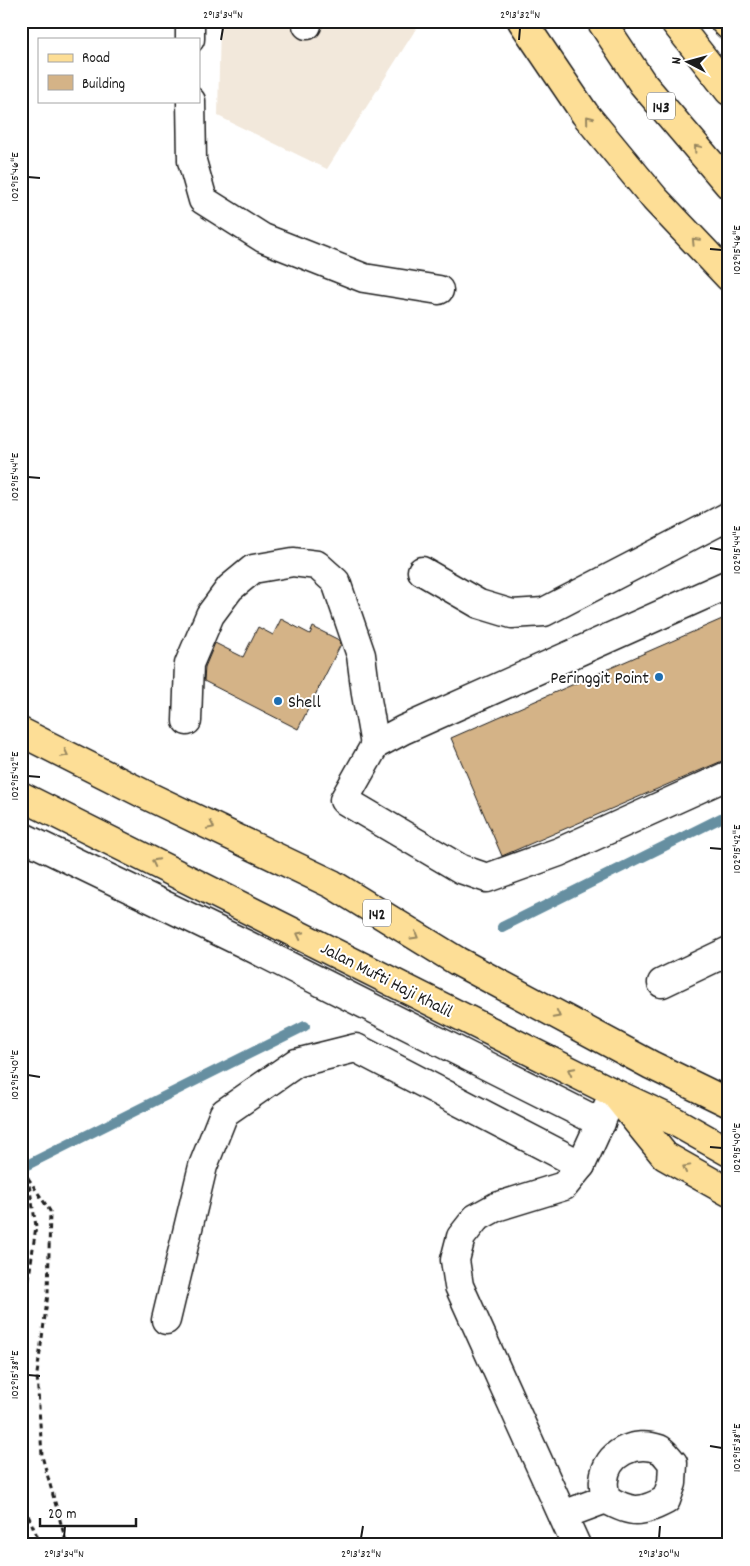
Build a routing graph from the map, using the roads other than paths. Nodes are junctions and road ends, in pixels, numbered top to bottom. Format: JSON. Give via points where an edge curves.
{"nodes":[{"id":1,"x":190,"y":21,"type":"edge"},
{"id":2,"x":522,"y":21,"type":"edge"},
{"id":3,"x":602,"y":21,"type":"edge"},
{"id":4,"x":674,"y":21,"type":"edge"},
{"id":5,"x":724,"y":21,"type":"edge"},
{"id":6,"x":729,"y":26,"type":"edge"},
{"id":7,"x":190,"y":38,"type":"edge"},
{"id":8,"x":729,"y":91,"type":"edge"},
{"id":9,"x":191,"y":102,"type":"edge"},
{"id":10,"x":729,"y":185,"type":"edge"},
{"id":11,"x":729,"y":277,"type":"edge"},
{"id":12,"x":439,"y":290,"type":"dead end"},
{"id":13,"x":729,"y":516,"type":"edge"},
{"id":14,"x":422,"y":571,"type":"dead end"},
{"id":15,"x":729,"y":584,"type":"edge"},
{"id":16,"x":187,"y":721,"type":"dead end"},
{"id":17,"x":21,"y":732,"type":"edge"},
{"id":18,"x":375,"y":745,"type":"junction"},
{"id":19,"x":729,"y":775,"type":"edge"},
{"id":20,"x":21,"y":796,"type":"edge"},
{"id":21,"x":21,"y":836,"type":"edge"},
{"id":22,"x":729,"y":951,"type":"edge"},
{"id":23,"x":662,"y":983,"type":"dead end"},
{"id":24,"x":614,"y":1093,"type":"junction"},
{"id":25,"x":729,"y":1103,"type":"edge"},
{"id":26,"x":601,"y":1123,"type":"junction"},
{"id":27,"x":729,"y":1152,"type":"edge"},
{"id":28,"x":581,"y":1165,"type":"junction"},
{"id":29,"x":729,"y":1192,"type":"edge"},
{"id":30,"x":166,"y":1320,"type":"dead end"},
{"id":31,"x":606,"y":1499,"type":"dead end"},
{"id":32,"x":563,"y":1515,"type":"junction"},
{"id":33,"x":576,"y":1545,"type":"edge"}],
"edges":[{"from":1,"to":7,"type":"street"},
{"from":11,"to":2,"type":"main road","one_way":true,"via":[[655,199],[585,114]]},
{"from":10,"to":3,"type":"main road","number":"143","one_way":true,"via":[[643,84]]},
{"from":4,"to":8,"type":"main road"},
{"from":5,"to":6,"type":"main road"},
{"from":9,"to":12,"type":"street","via":[[192,161],[203,200],[263,238],[364,278]]},
{"from":13,"to":14,"type":"street","via":[[544,612],[512,614],[478,604]]},
{"from":15,"to":18,"type":"street"},
{"from":16,"to":18,"type":"street","via":[[189,664],[210,616],[230,588],[253,569],[293,562],[317,565],[336,582],[361,654]]},
{"from":17,"to":25,"type":"main road","number":"142","one_way":true,"via":[[332,884],[457,961],[651,1066]]},
{"from":18,"to":19,"type":"street","via":[[344,800],[461,869],[487,878],[559,852]]},
{"from":24,"to":20,"type":"main road","name":"Jalan Mufti Haji Khalil","one_way":true},
{"from":21,"to":26,"type":"street","via":[[245,944]]},
{"from":22,"to":23,"type":"street"},
{"from":24,"to":26,"type":"street"},
{"from":24,"to":27,"type":"main road"},
{"from":29,"to":24,"type":"main road","name":"Jalan Mufti Haji Khalil","one_way":true,"via":[[665,1156]]},
{"from":26,"to":28,"type":"street"},
{"from":28,"to":30,"type":"street","via":[[356,1048],[296,1063],[224,1113],[203,1166]]},
{"from":28,"to":32,"type":"street","via":[[564,1186],[496,1207],[476,1218],[461,1237],[455,1260],[459,1286]]},
{"from":31,"to":32,"type":"street"},
{"from":32,"to":33,"type":"street"}]}
